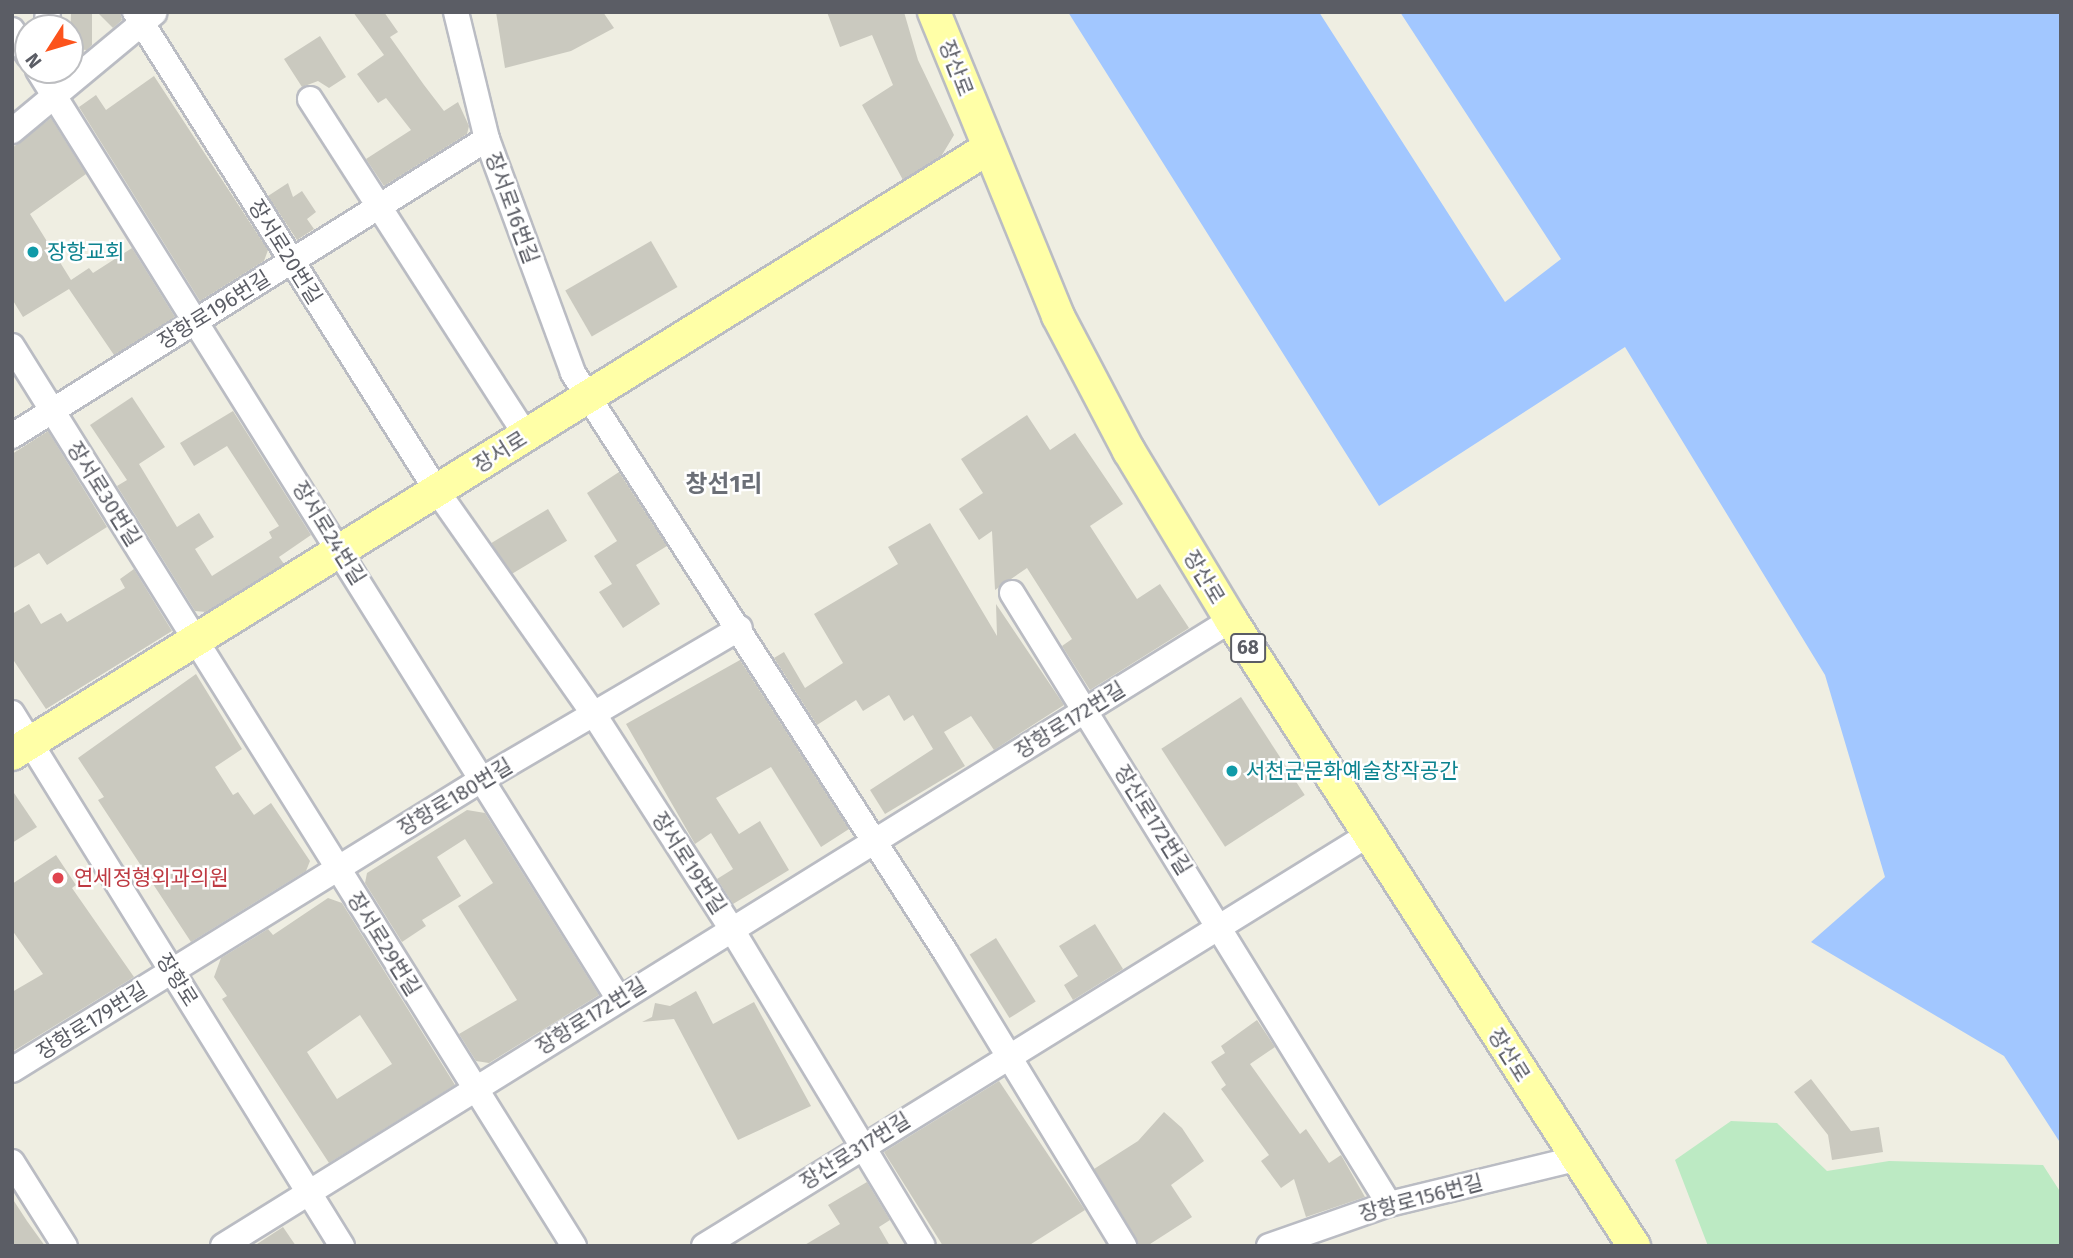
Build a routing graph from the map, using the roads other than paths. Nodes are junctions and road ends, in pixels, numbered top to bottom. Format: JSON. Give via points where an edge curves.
{"nodes":[{"id":1,"x":456,"y":12,"type":"edge"},
{"id":2,"x":934,"y":12,"type":"edge"},
{"id":3,"x":144,"y":16,"type":"edge"},
{"id":4,"x":47,"y":84,"type":"edge"},
{"id":5,"x":53,"y":94,"type":"junction"},
{"id":6,"x":310,"y":99,"type":"dead end"},
{"id":7,"x":12,"y":131,"type":"edge"},
{"id":8,"x":487,"y":139,"type":"junction"},
{"id":9,"x":987,"y":149,"type":"junction"},
{"id":10,"x":381,"y":206,"type":"junction"},
{"id":11,"x":291,"y":262,"type":"junction"},
{"id":12,"x":193,"y":322,"type":"junction"},
{"id":13,"x":12,"y":346,"type":"edge"},
{"id":14,"x":588,"y":398,"type":"junction"},
{"id":15,"x":53,"y":411,"type":"junction"},
{"id":16,"x":12,"y":436,"type":"edge"},
{"id":17,"x":526,"y":436,"type":"junction"},
{"id":18,"x":438,"y":491,"type":"junction"},
{"id":19,"x":341,"y":551,"type":"junction"},
{"id":20,"x":1012,"y":593,"type":"dead end"},
{"id":21,"x":1231,"y":620,"type":"junction"},
{"id":22,"x":740,"y":628,"type":"junction"},
{"id":23,"x":196,"y":641,"type":"junction"},
{"id":24,"x":1084,"y":710,"type":"junction"},
{"id":25,"x":12,"y":713,"type":"edge"},
{"id":26,"x":595,"y":716,"type":"junction"},
{"id":27,"x":21,"y":749,"type":"edge"},
{"id":28,"x":481,"y":780,"type":"junction"},
{"id":29,"x":1368,"y":835,"type":"junction"},
{"id":30,"x":872,"y":840,"type":"junction"},
{"id":31,"x":336,"y":869,"type":"junction"},
{"id":32,"x":731,"y":928,"type":"junction"},
{"id":33,"x":1221,"y":930,"type":"junction"},
{"id":34,"x":172,"y":971,"type":"junction"},
{"id":35,"x":618,"y":998,"type":"junction"},
{"id":36,"x":1006,"y":1058,"type":"junction"},
{"id":37,"x":12,"y":1070,"type":"edge"},
{"id":38,"x":475,"y":1087,"type":"junction"},
{"id":39,"x":864,"y":1145,"type":"junction"},
{"id":40,"x":1574,"y":1159,"type":"junction"},
{"id":41,"x":12,"y":1162,"type":"edge"},
{"id":42,"x":310,"y":1192,"type":"junction"},
{"id":43,"x":1389,"y":1204,"type":"junction"},
{"id":44,"x":65,"y":1246,"type":"edge"},
{"id":45,"x":223,"y":1246,"type":"edge"},
{"id":46,"x":342,"y":1246,"type":"edge"},
{"id":47,"x":574,"y":1246,"type":"edge"},
{"id":48,"x":704,"y":1246,"type":"edge"},
{"id":49,"x":923,"y":1246,"type":"edge"},
{"id":50,"x":1124,"y":1246,"type":"edge"},
{"id":51,"x":1269,"y":1246,"type":"edge"},
{"id":52,"x":1634,"y":1246,"type":"edge"}],
"edges":[{"from":1,"to":8,"type":"street","name":"장서로16번길"},
{"from":2,"to":9,"type":"main road","name":"장산로","number":"68"},
{"from":3,"to":5,"type":"street"},
{"from":3,"to":11,"type":"street","name":"장서로20번길"},
{"from":4,"to":5,"type":"street","name":"장서로24번길"},
{"from":5,"to":7,"type":"street"},
{"from":5,"to":12,"type":"street","name":"장서로24번길"},
{"from":6,"to":10,"type":"street"},
{"from":8,"to":10,"type":"street","name":"장항로196번길"},
{"from":8,"to":14,"type":"street","name":"장서로16번길","via":[[573,373]]},
{"from":9,"to":14,"type":"main road","name":"장서로"},
{"from":9,"to":21,"type":"main road","name":"장산로","number":"68","via":[[1058,316],[1129,451]]},
{"from":10,"to":11,"type":"street","name":"장항로196번길"},
{"from":10,"to":17,"type":"street"},
{"from":11,"to":12,"type":"street","name":"장항로196번길"},
{"from":11,"to":18,"type":"street","name":"장서로20번길"},
{"from":12,"to":15,"type":"street","name":"장항로196번길"},
{"from":12,"to":19,"type":"street","name":"장서로24번길"},
{"from":13,"to":15,"type":"street","name":"장서로30번길"},
{"from":14,"to":17,"type":"main road","name":"장서로"},
{"from":14,"to":22,"type":"street","name":"장서로16번길"},
{"from":15,"to":16,"type":"street","name":"장항로196번길"},
{"from":15,"to":23,"type":"street","name":"장서로30번길"},
{"from":17,"to":18,"type":"main road","name":"장서로"},
{"from":18,"to":19,"type":"main road","name":"장서로"},
{"from":18,"to":26,"type":"street","name":"장서로19번길"},
{"from":19,"to":23,"type":"main road","name":"장서로"},
{"from":19,"to":28,"type":"street","name":"장서로24번길"},
{"from":20,"to":24,"type":"street","name":"장산로172번길"},
{"from":21,"to":24,"type":"street","name":"장항로172번길"},
{"from":21,"to":29,"type":"main road","name":"장산로","number":"68"},
{"from":22,"to":26,"type":"street","name":"장항로180번길"},
{"from":22,"to":30,"type":"street","name":"장서로16번길"},
{"from":23,"to":27,"type":"main road","name":"장서로"},
{"from":23,"to":31,"type":"street","name":"장서로29번길"},
{"from":24,"to":30,"type":"street","name":"장항로172번길"},
{"from":24,"to":33,"type":"street","name":"장산로172번길"},
{"from":25,"to":27,"type":"street","name":"장항로"},
{"from":26,"to":28,"type":"street","name":"장항로180번길"},
{"from":26,"to":32,"type":"street","name":"장서로19번길"},
{"from":27,"to":34,"type":"street","name":"장항로"},
{"from":28,"to":31,"type":"street","name":"장항로180번길"},
{"from":28,"to":35,"type":"street","name":"장서로24번길"},
{"from":29,"to":33,"type":"street","name":"장산로317번길"},
{"from":29,"to":40,"type":"main road","name":"장산로","number":"68"},
{"from":30,"to":32,"type":"street","name":"장항로172번길"},
{"from":30,"to":36,"type":"street","via":[[946,953]]},
{"from":31,"to":34,"type":"street","name":"장항로180번길"},
{"from":31,"to":38,"type":"street","name":"장서로29번길"},
{"from":32,"to":35,"type":"street","name":"장항로172번길"},
{"from":32,"to":39,"type":"street","name":"장서로19번길"},
{"from":33,"to":36,"type":"street","name":"장산로317번길"},
{"from":33,"to":43,"type":"street"},
{"from":34,"to":37,"type":"street","name":"장항로179번길"},
{"from":34,"to":42,"type":"street","name":"장항로"},
{"from":35,"to":38,"type":"street","name":"장항로172번길"},
{"from":36,"to":39,"type":"street","name":"장산로317번길"},
{"from":36,"to":50,"type":"street"},
{"from":38,"to":42,"type":"street","name":"장항로172번길"},
{"from":38,"to":47,"type":"street","name":"장서로29번길"},
{"from":39,"to":48,"type":"street","name":"장산로317번길"},
{"from":39,"to":49,"type":"street","name":"장서로19번길"},
{"from":40,"to":43,"type":"street","name":"장항로156번길"},
{"from":40,"to":52,"type":"main road","name":"장산로","number":"68"},
{"from":41,"to":44,"type":"street"},
{"from":42,"to":45,"type":"street","name":"장항로172번길"},
{"from":42,"to":46,"type":"street","name":"장항로"},
{"from":43,"to":51,"type":"street","name":"장항로156번길"}]}
